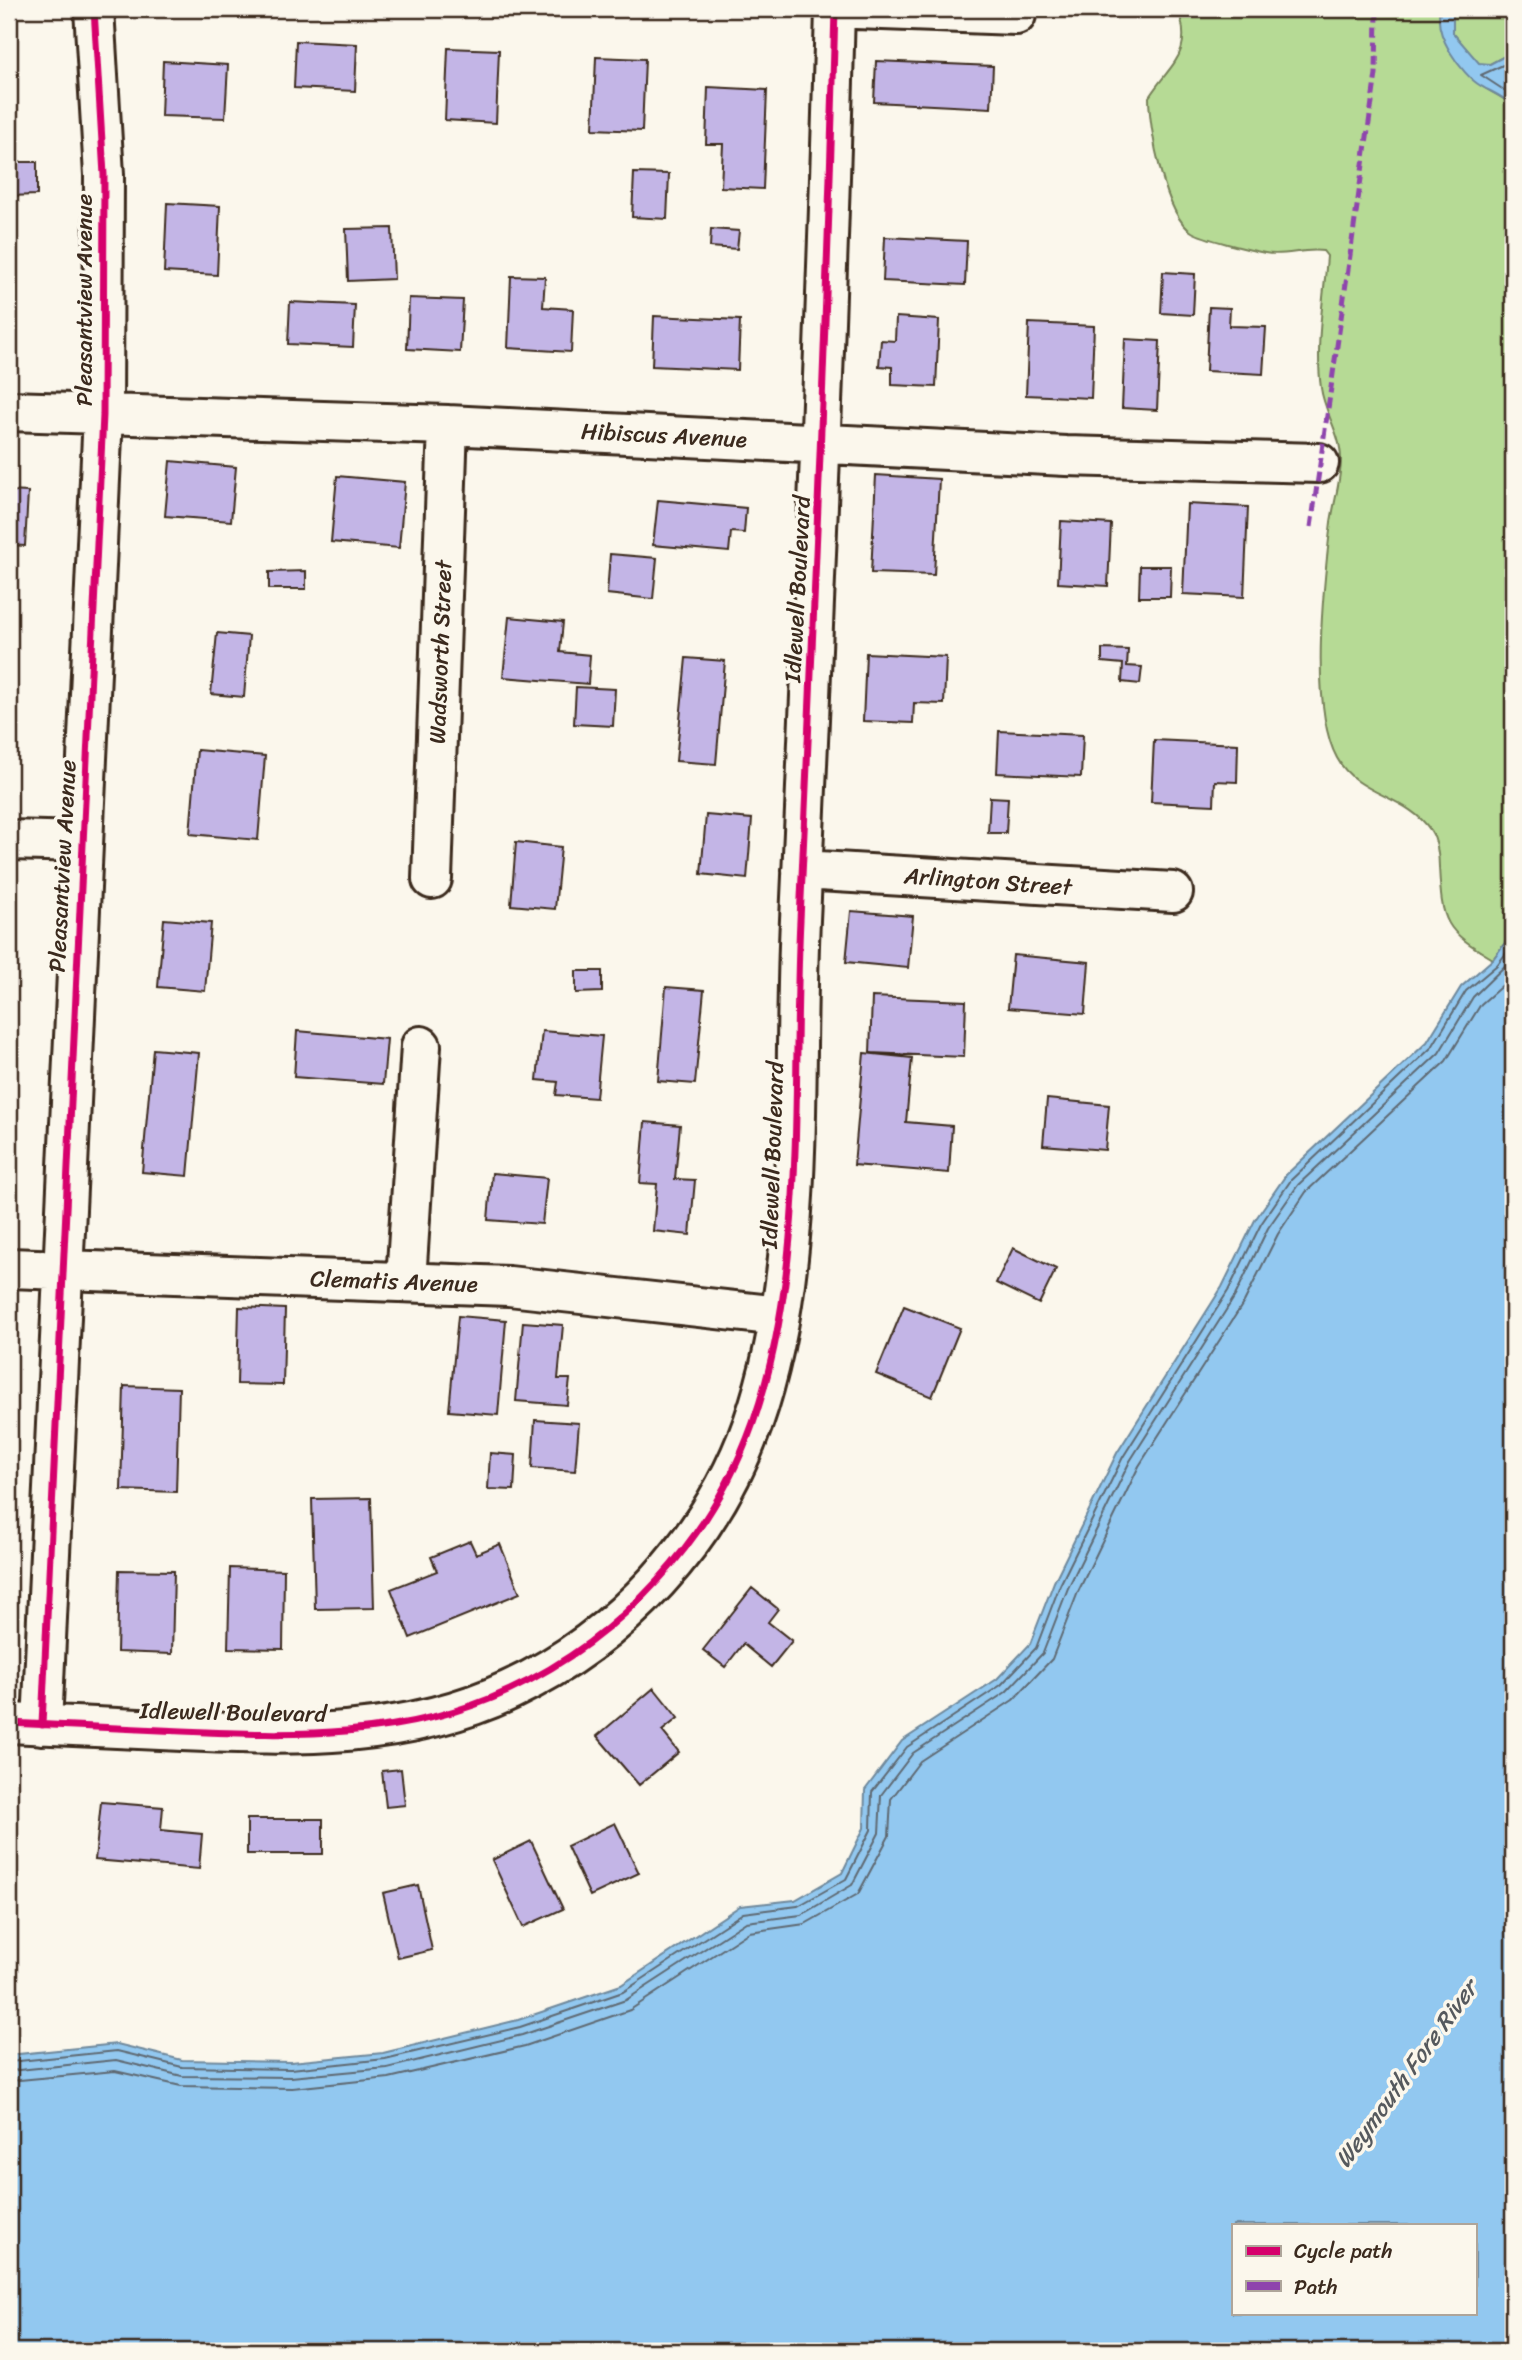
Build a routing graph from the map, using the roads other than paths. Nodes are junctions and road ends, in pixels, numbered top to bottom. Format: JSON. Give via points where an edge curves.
{"nodes":[{"id":1,"x":94,"y":9,"type":"edge"},
{"id":2,"x":835,"y":9,"type":"edge"},
{"id":3,"x":856,"y":9,"type":"edge"},
{"id":4,"x":1016,"y":15,"type":"dead end"},
{"id":5,"x":9,"y":411,"type":"edge"},
{"id":6,"x":103,"y":415,"type":"junction"},
{"id":7,"x":448,"y":425,"type":"junction"},
{"id":8,"x":823,"y":443,"type":"junction"},
{"id":9,"x":1319,"y":463,"type":"dead end"},
{"id":10,"x":9,"y":840,"type":"edge"},
{"id":11,"x":82,"y":842,"type":"junction"},
{"id":12,"x":802,"y":870,"type":"junction"},
{"id":13,"x":432,"y":879,"type":"dead end"},
{"id":14,"x":1173,"y":892,"type":"dead end"},
{"id":15,"x":421,"y":1046,"type":"dead end"},
{"id":16,"x":9,"y":1268,"type":"edge"},
{"id":17,"x":63,"y":1270,"type":"junction"},
{"id":18,"x":406,"y":1281,"type":"junction"},
{"id":19,"x":779,"y":1316,"type":"junction"},
{"id":20,"x":26,"y":1724,"type":"edge"}],
"edges":[{"from":1,"to":6,"type":"street","name":"Pleasantview Avenue","via":[[104,175]]},
{"from":2,"to":8,"type":"street","name":"Idlewell Boulevard"},
{"from":3,"to":4,"type":"street"},
{"from":5,"to":6,"type":"street","name":"Hibiscus Avenue"},
{"from":6,"to":7,"type":"street","name":"Hibiscus Avenue"},
{"from":6,"to":11,"type":"street","name":"Pleasantview Avenue"},
{"from":7,"to":8,"type":"street","name":"Hibiscus Avenue"},
{"from":7,"to":13,"type":"street","name":"Wadsworth Street"},
{"from":8,"to":9,"type":"street","name":"Hibiscus Avenue"},
{"from":8,"to":12,"type":"street","name":"Idlewell Boulevard"},
{"from":10,"to":11,"type":"street"},
{"from":11,"to":17,"type":"street","name":"Pleasantview Avenue"},
{"from":12,"to":14,"type":"street","name":"Arlington Street"},
{"from":12,"to":19,"type":"street","name":"Idlewell Boulevard","via":[[791,1208]]},
{"from":15,"to":18,"type":"street"},
{"from":16,"to":17,"type":"street","name":"Clematis Avenue"},
{"from":17,"to":18,"type":"street","name":"Clematis Avenue"},
{"from":17,"to":20,"type":"street","name":"Pleasantview Avenue"},
{"from":18,"to":19,"type":"street","name":"Clematis Avenue","via":[[540,1288]]},
{"from":19,"to":20,"type":"street","name":"Idlewell Boulevard","via":[[764,1385],[741,1453],[692,1538],[652,1587],[607,1628],[516,1687],[448,1712],[334,1734]]}]}
